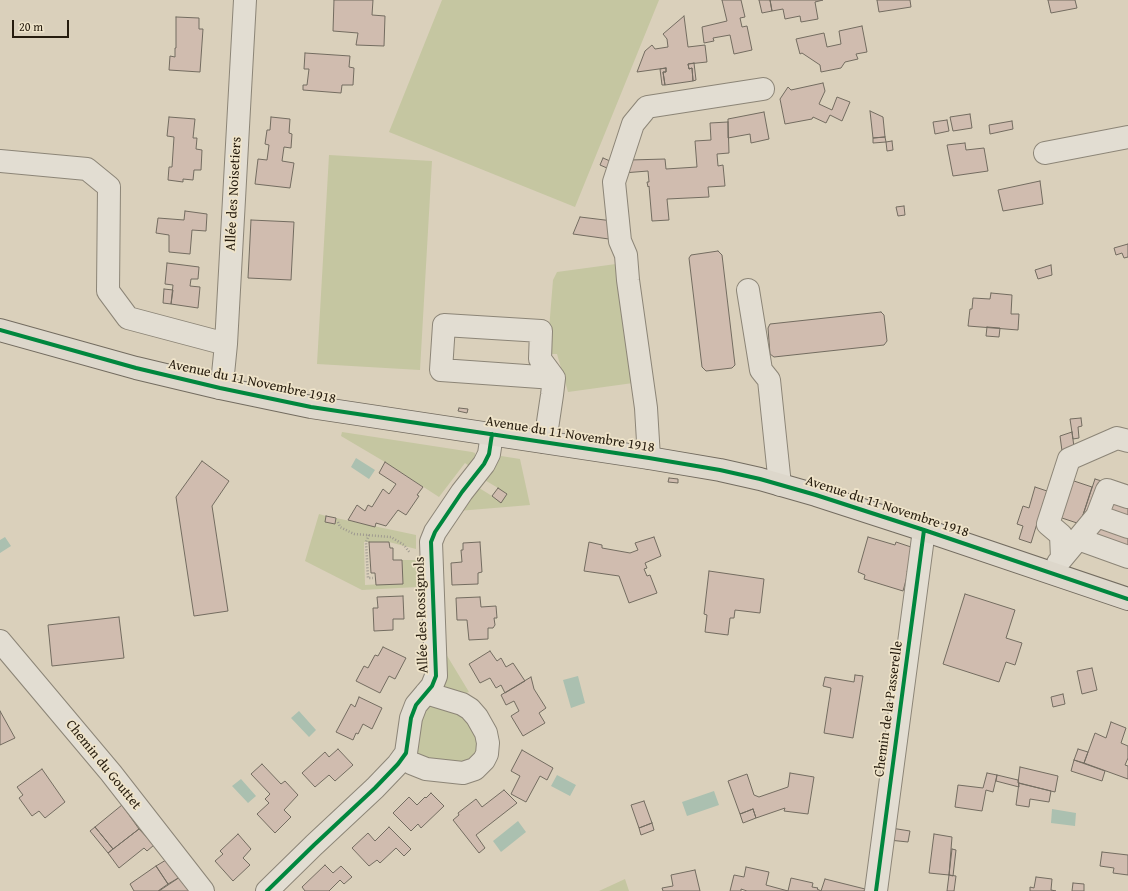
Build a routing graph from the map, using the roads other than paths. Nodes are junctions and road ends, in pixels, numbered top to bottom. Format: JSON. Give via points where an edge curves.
{"nodes":[{"id":1,"x":245,"y":0,"type":"edge"},
{"id":2,"x":763,"y":89,"type":"dead end"},
{"id":3,"x":1128,"y":137,"type":"edge"},
{"id":4,"x":1045,"y":152,"type":"dead end"},
{"id":5,"x":0,"y":161,"type":"edge"},
{"id":6,"x":748,"y":290,"type":"dead end"},
{"id":7,"x":0,"y":330,"type":"edge"},
{"id":8,"x":226,"y":344,"type":"junction"},
{"id":9,"x":554,"y":378,"type":"junction"},
{"id":10,"x":220,"y":388,"type":"junction"},
{"id":11,"x":492,"y":434,"type":"junction"},
{"id":12,"x":1128,"y":441,"type":"edge"},
{"id":13,"x":545,"y":442,"type":"junction"},
{"id":14,"x":649,"y":458,"type":"junction"},
{"id":15,"x":780,"y":485,"type":"junction"},
{"id":16,"x":1128,"y":497,"type":"edge"},
{"id":17,"x":1097,"y":516,"type":"junction"},
{"id":18,"x":1128,"y":527,"type":"edge"},
{"id":19,"x":924,"y":530,"type":"junction"},
{"id":20,"x":1078,"y":539,"type":"junction"},
{"id":21,"x":1128,"y":557,"type":"edge"},
{"id":22,"x":1056,"y":565,"type":"junction"},
{"id":23,"x":1128,"y":599,"type":"edge"},
{"id":24,"x":0,"y":642,"type":"edge"},
{"id":25,"x":426,"y":693,"type":"junction"},
{"id":26,"x":404,"y":757,"type":"junction"},
{"id":27,"x":204,"y":891,"type":"edge"},
{"id":28,"x":267,"y":891,"type":"edge"},
{"id":29,"x":876,"y":891,"type":"edge"}],
"edges":[{"from":1,"to":8,"type":"street","name":"Allée des Noisetiers"},
{"from":2,"to":14,"type":"street","name":"Avenue du 11 Novembre 1918","via":[[647,107],[633,124],[614,182],[620,241],[626,254],[646,408]]},
{"from":3,"to":4,"type":"street"},
{"from":5,"to":8,"type":"street","via":[[87,169],[109,187],[108,290],[128,318]]},
{"from":6,"to":15,"type":"street","via":[[761,370],[769,380]]},
{"from":7,"to":10,"type":"main road","name":"Avenue du 11 Novembre 1918","via":[[136,368]]},
{"from":8,"to":10,"type":"street","name":"Allée des Noisetiers"},
{"from":9,"to":9,"type":"street","via":[[540,359],[541,331],[444,325],[441,370]]},
{"from":9,"to":13,"type":"street"},
{"from":10,"to":11,"type":"main road","name":"Avenue du 11 Novembre 1918","via":[[311,407]]},
{"from":11,"to":13,"type":"main road","name":"Avenue du 11 Novembre 1918"},
{"from":11,"to":25,"type":"street","name":"Allée des Rossignols","via":[[489,454],[484,464],[434,532],[431,542],[436,676]]},
{"from":12,"to":22,"type":"street","via":[[1117,438],[1069,459],[1048,524],[1061,535]]},
{"from":13,"to":14,"type":"main road","name":"Avenue du 11 Novembre 1918"},
{"from":14,"to":15,"type":"main road","name":"Avenue du 11 Novembre 1918","via":[[720,470]]},
{"from":15,"to":19,"type":"main road","name":"Avenue du 11 Novembre 1918"},
{"from":16,"to":17,"type":"street","via":[[1107,490]]},
{"from":17,"to":18,"type":"street"},
{"from":17,"to":20,"type":"street"},
{"from":19,"to":22,"type":"main road","name":"Avenue du 11 Novembre 1918"},
{"from":19,"to":29,"type":"street","name":"Chemin de la Passerelle"},
{"from":20,"to":21,"type":"street"},
{"from":20,"to":22,"type":"street"},
{"from":22,"to":23,"type":"main road","name":"Avenue du 11 Novembre 1918"},
{"from":24,"to":27,"type":"street","name":"Chemin du Gouttet","via":[[111,773]]},
{"from":25,"to":26,"type":"street","name":"Allée des Rossignols","via":[[416,705],[411,718]]},
{"from":25,"to":26,"type":"street","name":"Allée des Rossignols","via":[[462,704],[470,710],[486,733],[487,754],[475,769],[463,773],[426,770]]},
{"from":26,"to":28,"type":"street"}]}
